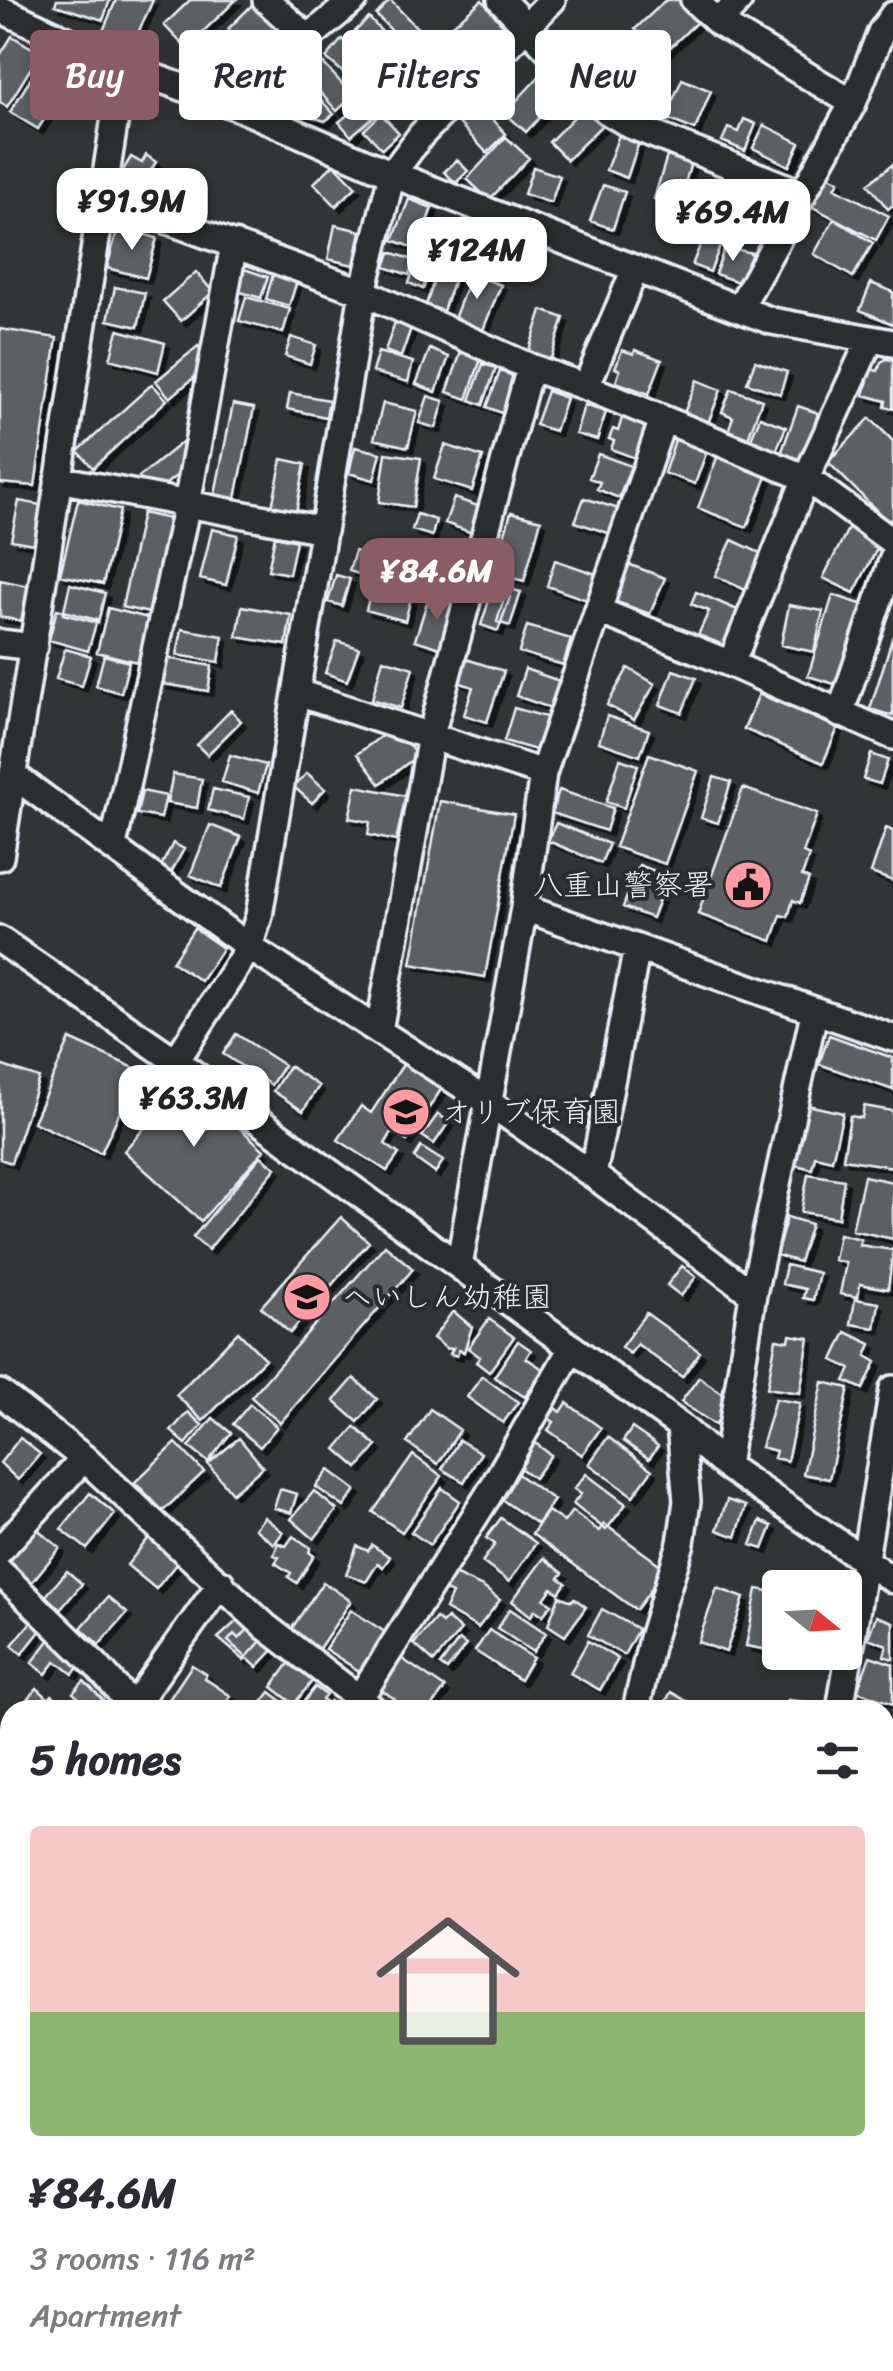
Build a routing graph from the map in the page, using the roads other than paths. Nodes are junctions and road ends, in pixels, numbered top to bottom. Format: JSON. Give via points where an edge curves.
{"nodes":[{"id":1,"x":266,"y":0,"type":"edge"},
{"id":2,"x":354,"y":0,"type":"edge"},
{"id":3,"x":501,"y":0,"type":"edge"},
{"id":4,"x":552,"y":0,"type":"edge"},
{"id":5,"x":694,"y":0,"type":"edge"},
{"id":6,"x":739,"y":0,"type":"edge"},
{"id":7,"x":0,"y":9,"type":"edge"},
{"id":8,"x":893,"y":15,"type":"edge"},
{"id":9,"x":719,"y":23,"type":"junction"},
{"id":10,"x":525,"y":27,"type":"junction"},
{"id":11,"x":46,"y":30,"type":"edge"},
{"id":12,"x":299,"y":30,"type":"edge"},
{"id":13,"x":318,"y":30,"type":"edge"},
{"id":14,"x":853,"y":102,"type":"junction"},
{"id":15,"x":115,"y":120,"type":"edge"},
{"id":16,"x":268,"y":120,"type":"edge"},
{"id":17,"x":392,"y":174,"type":"junction"},
{"id":18,"x":802,"y":194,"type":"junction"},
{"id":19,"x":103,"y":197,"type":"junction"},
{"id":20,"x":234,"y":244,"type":"junction"},
{"id":21,"x":635,"y":269,"type":"junction"},
{"id":22,"x":363,"y":292,"type":"junction"},
{"id":23,"x":739,"y":309,"type":"junction"},
{"id":24,"x":882,"y":342,"type":"edge"},
{"id":25,"x":530,"y":367,"type":"junction"},
{"id":26,"x":586,"y":387,"type":"junction"},
{"id":27,"x":663,"y":419,"type":"junction"},
{"id":28,"x":806,"y":478,"type":"junction"},
{"id":29,"x":58,"y":480,"type":"junction"},
{"id":30,"x":188,"y":504,"type":"junction"},
{"id":31,"x":323,"y":530,"type":"junction"},
{"id":32,"x":893,"y":542,"type":"edge"},
{"id":33,"x":893,"y":558,"type":"edge"},
{"id":34,"x":599,"y":611,"type":"junction"},
{"id":35,"x":0,"y":643,"type":"edge"},
{"id":36,"x":34,"y":647,"type":"junction"},
{"id":37,"x":731,"y":664,"type":"junction"},
{"id":38,"x":298,"y":693,"type":"junction"},
{"id":39,"x":840,"y":714,"type":"junction"},
{"id":40,"x":431,"y":735,"type":"junction"},
{"id":41,"x":893,"y":736,"type":"edge"},
{"id":42,"x":543,"y":773,"type":"junction"},
{"id":43,"x":13,"y":775,"type":"junction"},
{"id":44,"x":112,"y":846,"type":"junction"},
{"id":45,"x":0,"y":857,"type":"edge"},
{"id":46,"x":524,"y":908,"type":"junction"},
{"id":47,"x":0,"y":940,"type":"edge"},
{"id":48,"x":249,"y":947,"type":"junction"},
{"id":49,"x":637,"y":948,"type":"junction"},
{"id":50,"x":814,"y":1013,"type":"junction"},
{"id":51,"x":378,"y":1030,"type":"junction"},
{"id":52,"x":893,"y":1038,"type":"edge"},
{"id":53,"x":176,"y":1061,"type":"junction"},
{"id":54,"x":488,"y":1102,"type":"junction"},
{"id":55,"x":594,"y":1175,"type":"junction"},
{"id":56,"x":459,"y":1266,"type":"junction"},
{"id":57,"x":754,"y":1294,"type":"junction"},
{"id":58,"x":572,"y":1348,"type":"junction"},
{"id":59,"x":893,"y":1389,"type":"edge"},
{"id":60,"x":0,"y":1394,"type":"edge"},
{"id":61,"x":680,"y":1426,"type":"junction"},
{"id":62,"x":84,"y":1458,"type":"junction"},
{"id":63,"x":726,"y":1466,"type":"junction"},
{"id":64,"x":0,"y":1550,"type":"edge"},
{"id":65,"x":865,"y":1559,"type":"junction"},
{"id":66,"x":0,"y":1572,"type":"edge"},
{"id":67,"x":893,"y":1580,"type":"edge"},
{"id":68,"x":221,"y":1583,"type":"junction"},
{"id":69,"x":126,"y":1700,"type":"edge"},
{"id":70,"x":140,"y":1700,"type":"edge"},
{"id":71,"x":356,"y":1700,"type":"edge"},
{"id":72,"x":365,"y":1700,"type":"edge"},
{"id":73,"x":638,"y":1700,"type":"edge"},
{"id":74,"x":842,"y":1700,"type":"edge"}],
"edges":[{"from":1,"to":12,"type":"street"},
{"from":2,"to":13,"type":"street"},
{"from":3,"to":10,"type":"street"},
{"from":4,"to":10,"type":"street"},
{"from":5,"to":9,"type":"street"},
{"from":6,"to":9,"type":"street"},
{"from":7,"to":11,"type":"street"},
{"from":8,"to":14,"type":"street"},
{"from":9,"to":14,"type":"street"},
{"from":10,"to":17,"type":"street"},
{"from":10,"to":18,"type":"street","via":[[607,111]]},
{"from":14,"to":18,"type":"street"},
{"from":15,"to":19,"type":"street"},
{"from":16,"to":17,"type":"street"},
{"from":17,"to":21,"type":"street"},
{"from":17,"to":22,"type":"street"},
{"from":18,"to":23,"type":"street"},
{"from":19,"to":20,"type":"street"},
{"from":19,"to":29,"type":"street"},
{"from":20,"to":22,"type":"street"},
{"from":20,"to":30,"type":"street"},
{"from":21,"to":23,"type":"street"},
{"from":21,"to":26,"type":"street"},
{"from":22,"to":25,"type":"street"},
{"from":22,"to":31,"type":"street"},
{"from":23,"to":24,"type":"street"},
{"from":24,"to":28,"type":"street"},
{"from":25,"to":26,"type":"street"},
{"from":25,"to":40,"type":"street"},
{"from":26,"to":27,"type":"street"},
{"from":27,"to":28,"type":"street"},
{"from":27,"to":34,"type":"street"},
{"from":28,"to":32,"type":"street"},
{"from":28,"to":37,"type":"street"},
{"from":29,"to":30,"type":"street"},
{"from":29,"to":36,"type":"street"},
{"from":30,"to":31,"type":"street"},
{"from":30,"to":44,"type":"street"},
{"from":31,"to":38,"type":"street"},
{"from":33,"to":39,"type":"street"},
{"from":34,"to":37,"type":"street"},
{"from":34,"to":42,"type":"street"},
{"from":35,"to":36,"type":"street"},
{"from":36,"to":43,"type":"street"},
{"from":37,"to":39,"type":"street"},
{"from":38,"to":40,"type":"street"},
{"from":38,"to":48,"type":"street"},
{"from":39,"to":41,"type":"street"},
{"from":40,"to":42,"type":"street"},
{"from":40,"to":51,"type":"street"},
{"from":42,"to":46,"type":"street"},
{"from":43,"to":44,"type":"street"},
{"from":43,"to":45,"type":"street"},
{"from":44,"to":48,"type":"street"},
{"from":46,"to":49,"type":"street"},
{"from":46,"to":54,"type":"street"},
{"from":47,"to":53,"type":"street"},
{"from":48,"to":51,"type":"street"},
{"from":48,"to":53,"type":"street"},
{"from":49,"to":50,"type":"street"},
{"from":49,"to":55,"type":"street"},
{"from":50,"to":52,"type":"street"},
{"from":50,"to":57,"type":"street"},
{"from":51,"to":54,"type":"street"},
{"from":53,"to":56,"type":"street"},
{"from":54,"to":55,"type":"street"},
{"from":54,"to":56,"type":"street"},
{"from":55,"to":57,"type":"street"},
{"from":56,"to":58,"type":"street"},
{"from":57,"to":63,"type":"street"},
{"from":58,"to":61,"type":"street"},
{"from":58,"to":72,"type":"street"},
{"from":59,"to":65,"type":"street"},
{"from":60,"to":62,"type":"street"},
{"from":61,"to":63,"type":"street"},
{"from":61,"to":73,"type":"street","via":[[687,1501],[681,1544]]},
{"from":62,"to":64,"type":"street"},
{"from":62,"to":68,"type":"street"},
{"from":63,"to":65,"type":"street"},
{"from":65,"to":67,"type":"street"},
{"from":65,"to":74,"type":"street"},
{"from":66,"to":69,"type":"street"},
{"from":68,"to":70,"type":"street"},
{"from":68,"to":71,"type":"street"}]}
